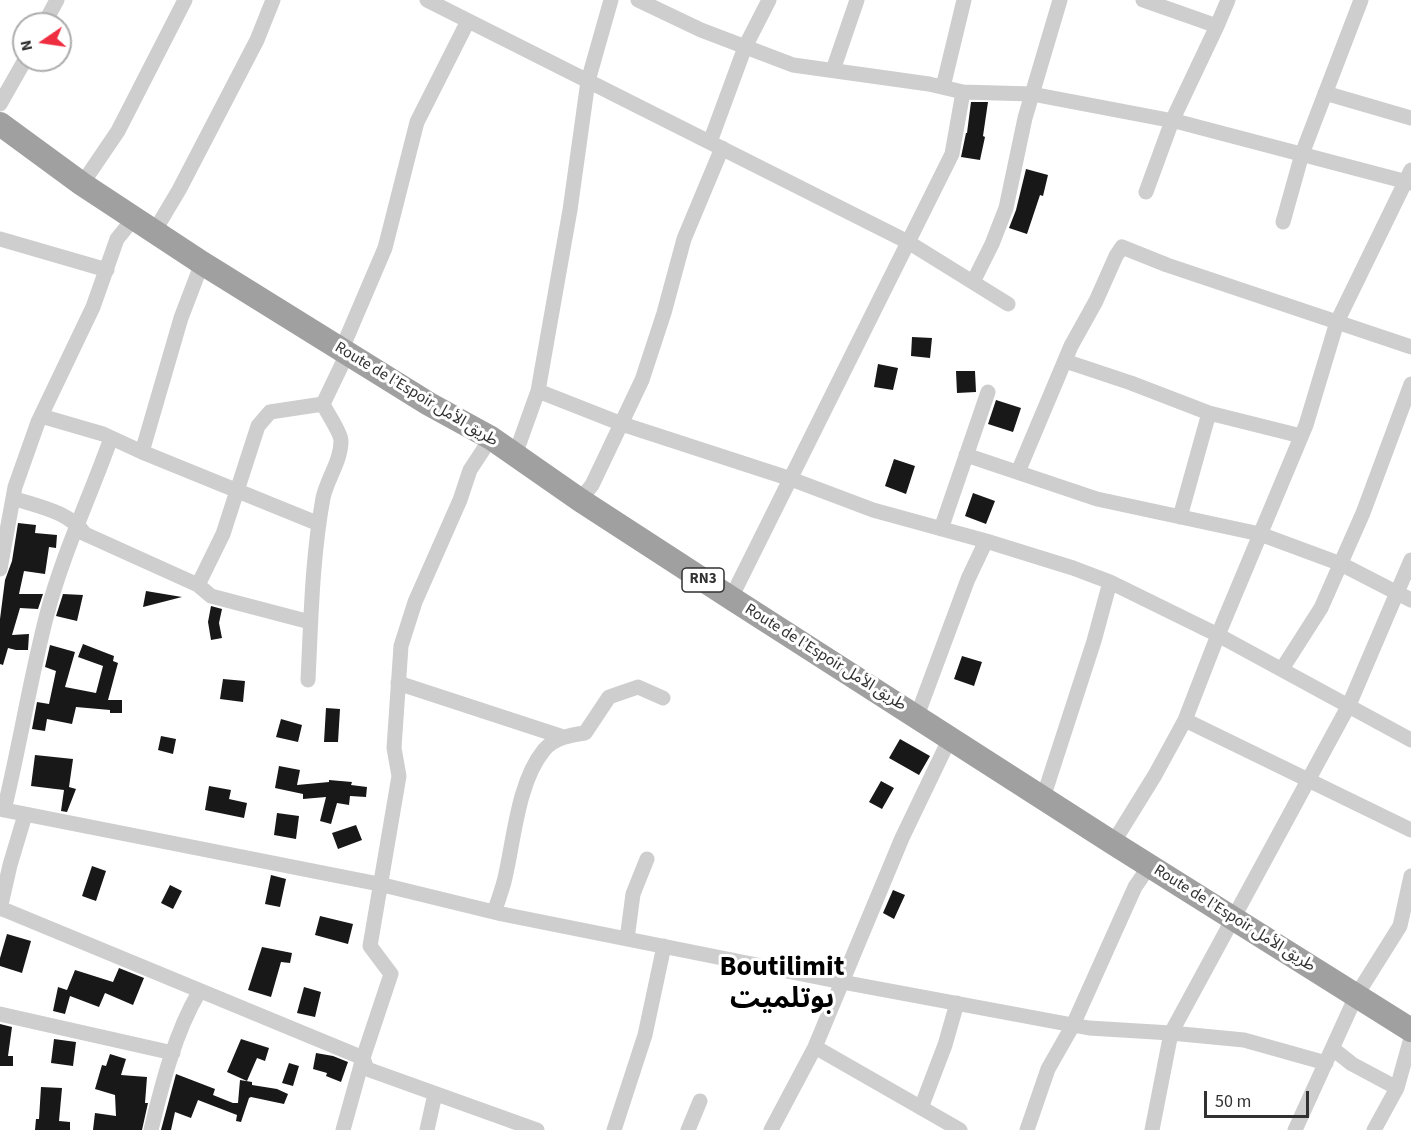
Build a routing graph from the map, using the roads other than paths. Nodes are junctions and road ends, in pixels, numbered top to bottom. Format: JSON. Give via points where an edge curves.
{"nodes":[{"id":1,"x":185,"y":0,"type":"edge"},
{"id":2,"x":273,"y":0,"type":"edge"},
{"id":3,"x":427,"y":0,"type":"edge"},
{"id":4,"x":611,"y":0,"type":"edge"},
{"id":5,"x":638,"y":0,"type":"edge"},
{"id":6,"x":769,"y":0,"type":"edge"},
{"id":7,"x":857,"y":0,"type":"edge"},
{"id":8,"x":964,"y":0,"type":"edge"},
{"id":9,"x":1060,"y":0,"type":"edge"},
{"id":10,"x":1143,"y":0,"type":"edge"},
{"id":11,"x":1227,"y":0,"type":"edge"},
{"id":12,"x":1361,"y":0,"type":"edge"},
{"id":13,"x":468,"y":21,"type":"junction"},
{"id":14,"x":1217,"y":26,"type":"junction"},
{"id":15,"x":745,"y":47,"type":"junction"},
{"id":16,"x":833,"y":70,"type":"junction"},
{"id":17,"x":17,"y":72,"type":"edge"},
{"id":18,"x":588,"y":81,"type":"junction"},
{"id":19,"x":943,"y":87,"type":"junction"},
{"id":20,"x":963,"y":92,"type":"junction"},
{"id":21,"x":1325,"y":93,"type":"junction"},
{"id":22,"x":1032,"y":94,"type":"junction"},
{"id":23,"x":0,"y":104,"type":"edge"},
{"id":24,"x":1411,"y":118,"type":"edge"},
{"id":25,"x":1172,"y":121,"type":"junction"},
{"id":26,"x":0,"y":124,"type":"edge"},
{"id":27,"x":716,"y":145,"type":"junction"},
{"id":28,"x":1302,"y":154,"type":"junction"},
{"id":29,"x":1410,"y":178,"type":"edge"},
{"id":30,"x":82,"y":184,"type":"junction"},
{"id":31,"x":1146,"y":192,"type":"dead end"},
{"id":32,"x":134,"y":218,"type":"junction"},
{"id":33,"x":1283,"y":222,"type":"dead end"},
{"id":34,"x":154,"y":232,"type":"junction"},
{"id":35,"x":0,"y":239,"type":"edge"},
{"id":36,"x":908,"y":242,"type":"junction"},
{"id":37,"x":202,"y":263,"type":"junction"},
{"id":38,"x":107,"y":270,"type":"junction"},
{"id":39,"x":973,"y":282,"type":"junction"},
{"id":40,"x":1008,"y":304,"type":"dead end"},
{"id":41,"x":1337,"y":322,"type":"junction"},
{"id":42,"x":1411,"y":347,"type":"edge"},
{"id":43,"x":344,"y":353,"type":"junction"},
{"id":44,"x":1065,"y":361,"type":"junction"},
{"id":45,"x":1411,"y":384,"type":"edge"},
{"id":46,"x":538,"y":392,"type":"junction"},
{"id":47,"x":988,"y":392,"type":"dead end"},
{"id":48,"x":323,"y":404,"type":"junction"},
{"id":49,"x":1209,"y":413,"type":"junction"},
{"id":50,"x":41,"y":416,"type":"junction"},
{"id":51,"x":622,"y":424,"type":"junction"},
{"id":52,"x":1301,"y":436,"type":"junction"},
{"id":53,"x":111,"y":438,"type":"junction"},
{"id":54,"x":491,"y":438,"type":"junction"},
{"id":55,"x":142,"y":452,"type":"junction"},
{"id":56,"x":515,"y":455,"type":"junction"},
{"id":57,"x":966,"y":455,"type":"junction"},
{"id":58,"x":1018,"y":472,"type":"junction"},
{"id":59,"x":791,"y":479,"type":"junction"},
{"id":60,"x":236,"y":491,"type":"junction"},
{"id":61,"x":13,"y":498,"type":"junction"},
{"id":62,"x":580,"y":500,"type":"junction"},
{"id":63,"x":1180,"y":517,"type":"junction"},
{"id":64,"x":77,"y":524,"type":"junction"},
{"id":65,"x":319,"y":524,"type":"junction"},
{"id":66,"x":941,"y":529,"type":"junction"},
{"id":67,"x":1260,"y":534,"type":"junction"},
{"id":68,"x":986,"y":541,"type":"junction"},
{"id":69,"x":1411,"y":560,"type":"edge"},
{"id":70,"x":1341,"y":564,"type":"junction"},
{"id":71,"x":0,"y":569,"type":"edge"},
{"id":72,"x":1110,"y":582,"type":"junction"},
{"id":73,"x":198,"y":585,"type":"junction"},
{"id":74,"x":1395,"y":593,"type":"junction"},
{"id":75,"x":731,"y":598,"type":"junction"},
{"id":76,"x":1411,"y":600,"type":"edge"},
{"id":77,"x":310,"y":622,"type":"junction"},
{"id":78,"x":1218,"y":635,"type":"junction"},
{"id":79,"x":1282,"y":669,"type":"junction"},
{"id":80,"x":308,"y":680,"type":"dead end"},
{"id":81,"x":398,"y":683,"type":"junction"},
{"id":82,"x":663,"y":698,"type":"dead end"},
{"id":83,"x":1349,"y":705,"type":"junction"},
{"id":84,"x":916,"y":716,"type":"junction"},
{"id":85,"x":1185,"y":720,"type":"junction"},
{"id":86,"x":563,"y":737,"type":"junction"},
{"id":87,"x":950,"y":738,"type":"junction"},
{"id":88,"x":1411,"y":740,"type":"edge"},
{"id":89,"x":1309,"y":780,"type":"junction"},
{"id":90,"x":1043,"y":798,"type":"junction"},
{"id":91,"x":2,"y":810,"type":"edge"},
{"id":92,"x":26,"y":815,"type":"junction"},
{"id":93,"x":1411,"y":830,"type":"edge"},
{"id":94,"x":1113,"y":843,"type":"junction"},
{"id":95,"x":647,"y":859,"type":"dead end"},
{"id":96,"x":1150,"y":865,"type":"junction"},
{"id":97,"x":1411,"y":876,"type":"edge"},
{"id":98,"x":379,"y":884,"type":"junction"},
{"id":99,"x":0,"y":909,"type":"edge"},
{"id":100,"x":494,"y":912,"type":"junction"},
{"id":101,"x":1234,"y":918,"type":"junction"},
{"id":102,"x":627,"y":939,"type":"junction"},
{"id":103,"x":664,"y":946,"type":"junction"},
{"id":104,"x":842,"y":982,"type":"junction"},
{"id":105,"x":199,"y":992,"type":"junction"},
{"id":106,"x":1356,"y":996,"type":"junction"},
{"id":107,"x":957,"y":1003,"type":"junction"},
{"id":108,"x":0,"y":1014,"type":"edge"},
{"id":109,"x":1073,"y":1025,"type":"junction"},
{"id":110,"x":1411,"y":1030,"type":"edge"},
{"id":111,"x":1171,"y":1033,"type":"junction"},
{"id":112,"x":1411,"y":1038,"type":"edge"},
{"id":113,"x":815,"y":1047,"type":"junction"},
{"id":114,"x":173,"y":1053,"type":"junction"},
{"id":115,"x":1330,"y":1056,"type":"junction"},
{"id":116,"x":363,"y":1058,"type":"junction"},
{"id":117,"x":1397,"y":1088,"type":"junction"},
{"id":118,"x":435,"y":1094,"type":"junction"},
{"id":119,"x":700,"y":1101,"type":"dead end"},
{"id":120,"x":921,"y":1108,"type":"junction"},
{"id":121,"x":509,"y":1125,"type":"edge"},
{"id":122,"x":151,"y":1130,"type":"edge"},
{"id":123,"x":343,"y":1130,"type":"edge"},
{"id":124,"x":428,"y":1130,"type":"edge"},
{"id":125,"x":537,"y":1130,"type":"edge"},
{"id":126,"x":614,"y":1130,"type":"edge"},
{"id":127,"x":688,"y":1130,"type":"edge"},
{"id":128,"x":771,"y":1130,"type":"edge"},
{"id":129,"x":960,"y":1130,"type":"edge"},
{"id":130,"x":1027,"y":1130,"type":"edge"},
{"id":131,"x":1152,"y":1130,"type":"edge"},
{"id":132,"x":1295,"y":1130,"type":"edge"},
{"id":133,"x":1374,"y":1130,"type":"edge"}],
"edges":[{"from":1,"to":30,"type":"street","via":[[118,131]]},
{"from":2,"to":34,"type":"street","via":[[257,40]]},
{"from":3,"to":13,"type":"street"},
{"from":4,"to":18,"type":"street"},
{"from":5,"to":15,"type":"street"},
{"from":6,"to":15,"type":"street"},
{"from":7,"to":16,"type":"street"},
{"from":8,"to":19,"type":"street"},
{"from":9,"to":22,"type":"street"},
{"from":10,"to":14,"type":"street"},
{"from":11,"to":14,"type":"street"},
{"from":12,"to":21,"type":"street"},
{"from":13,"to":18,"type":"street"},
{"from":13,"to":43,"type":"street","via":[[417,122],[385,248]]},
{"from":14,"to":25,"type":"street"},
{"from":15,"to":16,"type":"street","via":[[793,65]]},
{"from":15,"to":27,"type":"street"},
{"from":16,"to":19,"type":"street"},
{"from":17,"to":23,"type":"street"},
{"from":18,"to":27,"type":"street"},
{"from":18,"to":46,"type":"street"},
{"from":19,"to":20,"type":"street"},
{"from":20,"to":22,"type":"street"},
{"from":20,"to":36,"type":"street","via":[[952,154]]},
{"from":21,"to":24,"type":"street"},
{"from":21,"to":28,"type":"street"},
{"from":22,"to":25,"type":"street"},
{"from":22,"to":39,"type":"street","via":[[1006,208]]},
{"from":25,"to":28,"type":"street"},
{"from":25,"to":31,"type":"street"},
{"from":26,"to":30,"type":"highway","name":"Route de l’Espoir طريق الأمل","number":"RN3"},
{"from":27,"to":36,"type":"street"},
{"from":27,"to":51,"type":"street","via":[[642,380]]},
{"from":28,"to":29,"type":"street"},
{"from":28,"to":33,"type":"street"},
{"from":29,"to":41,"type":"street"},
{"from":30,"to":32,"type":"highway","name":"Route de l’Espoir طريق الأمل","number":"RN3"},
{"from":32,"to":34,"type":"highway","name":"Route de l’Espoir طريق الأمل","number":"RN3"},
{"from":32,"to":38,"type":"street","via":[[117,239]]},
{"from":34,"to":37,"type":"highway","name":"Route de l’Espoir طريق الأمل","number":"RN3"},
{"from":35,"to":38,"type":"street"},
{"from":36,"to":39,"type":"street"},
{"from":36,"to":59,"type":"street"},
{"from":37,"to":43,"type":"highway","name":"Route de l’Espoir طريق الأمل","number":"RN3"},
{"from":37,"to":55,"type":"street","via":[[181,318]]},
{"from":38,"to":50,"type":"street"},
{"from":39,"to":40,"type":"street"},
{"from":41,"to":42,"type":"street"},
{"from":41,"to":44,"type":"street","via":[[1122,247]]},
{"from":41,"to":52,"type":"street"},
{"from":43,"to":48,"type":"street"},
{"from":43,"to":54,"type":"highway","name":"Route de l’Espoir طريق الأمل","number":"RN3"},
{"from":44,"to":49,"type":"street"},
{"from":44,"to":58,"type":"street"},
{"from":45,"to":70,"type":"street"},
{"from":46,"to":51,"type":"street"},
{"from":46,"to":56,"type":"street"},
{"from":47,"to":57,"type":"street"},
{"from":48,"to":60,"type":"street","via":[[270,412],[258,426]]},
{"from":48,"to":65,"type":"street","via":[[341,440]]},
{"from":49,"to":52,"type":"street"},
{"from":49,"to":63,"type":"street"},
{"from":50,"to":53,"type":"street"},
{"from":50,"to":61,"type":"street"},
{"from":51,"to":59,"type":"street"},
{"from":51,"to":62,"type":"street","via":[[592,485]]},
{"from":52,"to":67,"type":"street"},
{"from":53,"to":55,"type":"street"},
{"from":53,"to":64,"type":"street"},
{"from":54,"to":56,"type":"highway","name":"Route de l’Espoir طريق الأمل","number":"RN3"},
{"from":54,"to":81,"type":"street","via":[[470,470],[415,602],[401,646]]},
{"from":55,"to":60,"type":"street"},
{"from":56,"to":62,"type":"highway","name":"Route de l’Espoir طريق الأمل","number":"RN3"},
{"from":57,"to":58,"type":"street"},
{"from":57,"to":66,"type":"street"},
{"from":58,"to":63,"type":"street","via":[[1097,499]]},
{"from":59,"to":66,"type":"street","via":[[873,510]]},
{"from":59,"to":75,"type":"street"},
{"from":60,"to":65,"type":"street"},
{"from":60,"to":73,"type":"street","via":[[223,534]]},
{"from":61,"to":64,"type":"street","via":[[61,514]]},
{"from":61,"to":71,"type":"street"},
{"from":62,"to":75,"type":"highway","name":"Route de l’Espoir طريق الأمل","number":"RN3"},
{"from":63,"to":67,"type":"street"},
{"from":64,"to":73,"type":"street","via":[[85,534]]},
{"from":64,"to":91,"type":"street","via":[[47,614]]},
{"from":65,"to":77,"type":"street"},
{"from":66,"to":68,"type":"street"},
{"from":67,"to":70,"type":"street"},
{"from":67,"to":78,"type":"street"},
{"from":68,"to":72,"type":"street"},
{"from":68,"to":84,"type":"street"},
{"from":69,"to":74,"type":"street"},
{"from":70,"to":74,"type":"street"},
{"from":70,"to":79,"type":"street","via":[[1321,608]]},
{"from":72,"to":78,"type":"street"},
{"from":72,"to":90,"type":"street"},
{"from":73,"to":77,"type":"street","via":[[211,596]]},
{"from":74,"to":76,"type":"street"},
{"from":74,"to":83,"type":"street"},
{"from":75,"to":84,"type":"highway","name":"Route de l’Espoir طريق الأمل","number":"RN3"},
{"from":77,"to":80,"type":"street"},
{"from":78,"to":79,"type":"street"},
{"from":78,"to":85,"type":"street"},
{"from":79,"to":83,"type":"street"},
{"from":81,"to":86,"type":"street"},
{"from":81,"to":98,"type":"street","via":[[394,748],[399,776]]},
{"from":82,"to":86,"type":"street","via":[[638,687],[609,697],[585,733]]},
{"from":83,"to":88,"type":"street"},
{"from":83,"to":89,"type":"street"},
{"from":84,"to":87,"type":"highway","name":"Route de l’Espoir طريق الأمل","number":"RN3"},
{"from":85,"to":89,"type":"street"},
{"from":85,"to":94,"type":"street"},
{"from":86,"to":100,"type":"street","via":[[544,749],[530,774]]},
{"from":87,"to":90,"type":"highway","name":"Route de l’Espoir طريق الأمل","number":"RN3"},
{"from":87,"to":104,"type":"street","via":[[902,838]]},
{"from":89,"to":93,"type":"street"},
{"from":89,"to":101,"type":"street"},
{"from":90,"to":94,"type":"highway","name":"Route de l’Espoir طريق الأمل","number":"RN3"},
{"from":91,"to":92,"type":"street"},
{"from":92,"to":98,"type":"street"},
{"from":92,"to":99,"type":"street"},
{"from":94,"to":96,"type":"highway","name":"Route de l’Espoir طريق الأمل","number":"RN3"},
{"from":95,"to":102,"type":"street","via":[[633,894]]},
{"from":96,"to":101,"type":"highway","name":"Route de l’Espoir طريق الأمل","number":"RN3"},
{"from":96,"to":109,"type":"street","via":[[1135,887]]},
{"from":97,"to":106,"type":"street","via":[[1400,926]]},
{"from":98,"to":100,"type":"street"},
{"from":98,"to":116,"type":"street","via":[[370,946],[391,974]]},
{"from":99,"to":105,"type":"street"},
{"from":100,"to":102,"type":"street"},
{"from":101,"to":106,"type":"highway","name":"Route de l’Espoir طريق الأمل","number":"RN3"},
{"from":101,"to":111,"type":"street"},
{"from":102,"to":103,"type":"street"},
{"from":103,"to":104,"type":"street"},
{"from":103,"to":126,"type":"street","via":[[645,1035]]},
{"from":104,"to":107,"type":"street"},
{"from":104,"to":113,"type":"street"},
{"from":105,"to":114,"type":"street"},
{"from":105,"to":116,"type":"street"},
{"from":106,"to":110,"type":"highway","name":"Route de l’Espoir طريق الأمل","number":"RN3"},
{"from":106,"to":115,"type":"street"},
{"from":107,"to":109,"type":"street"},
{"from":107,"to":120,"type":"street"},
{"from":108,"to":114,"type":"street"},
{"from":109,"to":111,"type":"street"},
{"from":109,"to":130,"type":"street","via":[[1048,1069]]},
{"from":111,"to":115,"type":"street","via":[[1244,1040]]},
{"from":111,"to":131,"type":"street"},
{"from":112,"to":117,"type":"street"},
{"from":113,"to":120,"type":"street"},
{"from":113,"to":128,"type":"street"},
{"from":114,"to":122,"type":"street"},
{"from":115,"to":117,"type":"street"},
{"from":115,"to":132,"type":"street"},
{"from":116,"to":118,"type":"street","via":[[367,1069]]},
{"from":116,"to":123,"type":"street"},
{"from":117,"to":133,"type":"street"},
{"from":118,"to":121,"type":"street"},
{"from":118,"to":124,"type":"street"},
{"from":119,"to":127,"type":"street"},
{"from":120,"to":129,"type":"street"},
{"from":121,"to":125,"type":"street"}]}
